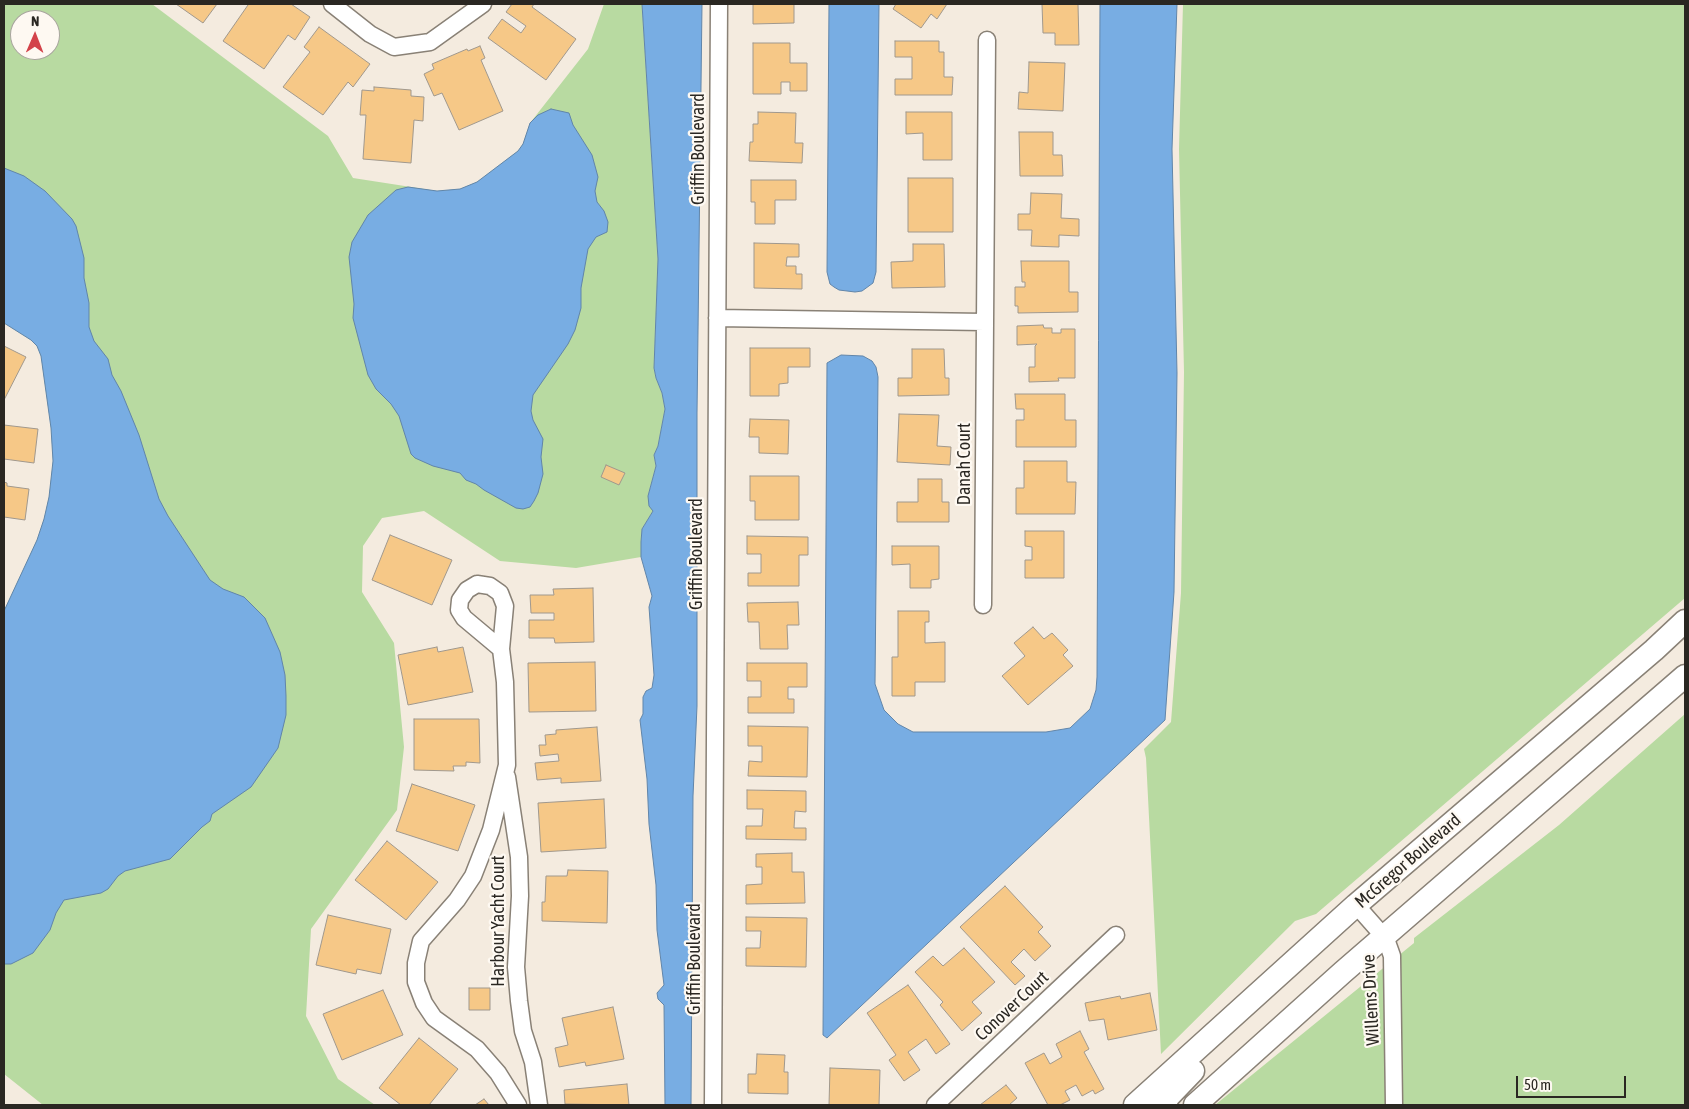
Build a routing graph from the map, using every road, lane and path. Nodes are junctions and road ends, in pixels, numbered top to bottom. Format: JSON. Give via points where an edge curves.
{"nodes":[{"id":1,"x":332,"y":4,"type":"edge"},
{"id":2,"x":483,"y":4,"type":"edge"},
{"id":3,"x":719,"y":4,"type":"edge"},
{"id":4,"x":987,"y":40,"type":"dead end"},
{"id":5,"x":717,"y":318,"type":"junction"},
{"id":6,"x":984,"y":322,"type":"junction"},
{"id":7,"x":983,"y":605,"type":"dead end"},
{"id":8,"x":1685,"y":621,"type":"edge"},
{"id":9,"x":501,"y":648,"type":"dead end"},
{"id":10,"x":1685,"y":676,"type":"edge"},
{"id":11,"x":507,"y":765,"type":"junction"},
{"id":12,"x":1356,"y":905,"type":"junction"},
{"id":13,"x":1116,"y":935,"type":"dead end"},
{"id":14,"x":1384,"y":936,"type":"junction"},
{"id":15,"x":1270,"y":983,"type":"junction"},
{"id":16,"x":518,"y":1105,"type":"edge"},
{"id":17,"x":539,"y":1105,"type":"edge"},
{"id":18,"x":713,"y":1105,"type":"edge"},
{"id":19,"x":934,"y":1105,"type":"edge"},
{"id":20,"x":1134,"y":1105,"type":"edge"},
{"id":21,"x":1163,"y":1105,"type":"edge"},
{"id":22,"x":1195,"y":1105,"type":"edge"},
{"id":23,"x":1394,"y":1105,"type":"edge"}],
"edges":[{"from":1,"to":2,"type":"street","via":[[370,34],[394,47],[430,42]]},
{"from":3,"to":5,"type":"street","name":"Griffin Boulevard"},
{"from":4,"to":6,"type":"street","name":"Danah Court"},
{"from":5,"to":6,"type":"street"},
{"from":5,"to":18,"type":"street","name":"Griffin Boulevard"},
{"from":6,"to":7,"type":"street","name":"Danah Court"},
{"from":8,"to":12,"type":"main road","name":"McGregor Boulevard"},
{"from":9,"to":11,"type":"street","name":"Harbour Yacht Court"},
{"from":10,"to":14,"type":"main road"},
{"from":11,"to":16,"type":"street","name":"Harbour Yacht Court","via":[[491,830],[473,876],[422,941],[416,963],[416,982],[434,1018],[477,1049],[498,1073]]},
{"from":11,"to":17,"type":"street","name":"Harbour Yacht Court","via":[[519,857],[516,976]]},
{"from":12,"to":14,"type":"street","name":"Willems Drive"},
{"from":12,"to":15,"type":"main road","name":"McGregor Boulevard"},
{"from":13,"to":19,"type":"street","name":"Conover Court"},
{"from":14,"to":22,"type":"main road"},
{"from":14,"to":23,"type":"street","name":"Willems Drive","via":[[1392,956]]},
{"from":15,"to":20,"type":"main road","name":"McGregor Boulevard"},
{"from":15,"to":21,"type":"main road","via":[[1259,1005]]}]}
